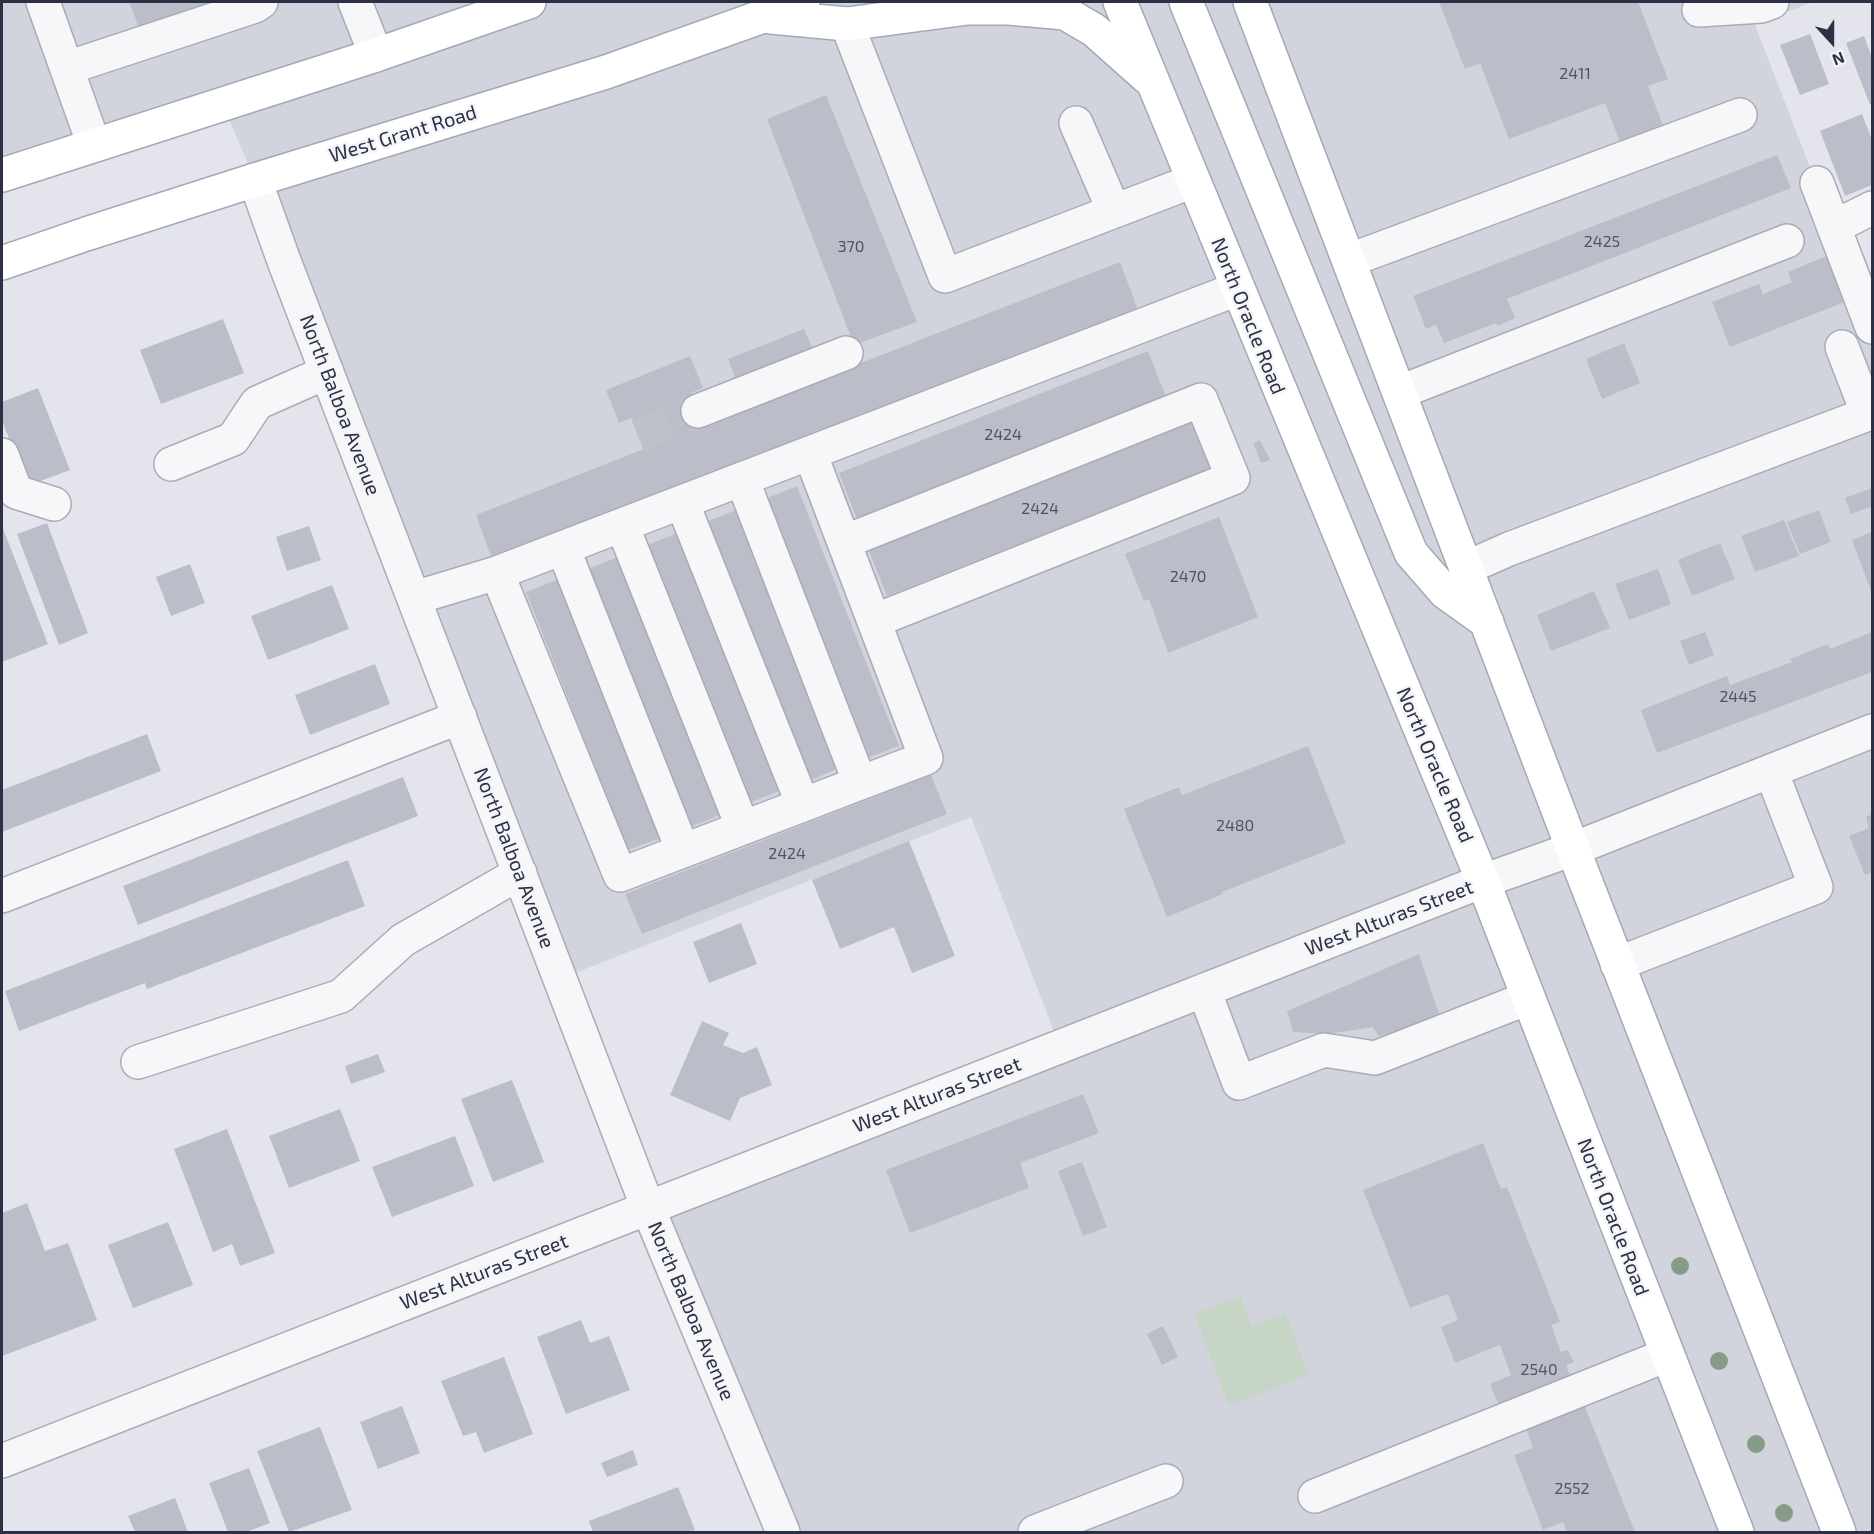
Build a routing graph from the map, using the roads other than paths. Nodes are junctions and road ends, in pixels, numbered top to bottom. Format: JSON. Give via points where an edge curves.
{"nodes":[{"id":1,"x":43,"y":2,"type":"edge"},
{"id":2,"x":261,"y":2,"type":"edge"},
{"id":3,"x":355,"y":2,"type":"edge"},
{"id":4,"x":529,"y":2,"type":"edge"},
{"id":5,"x":803,"y":2,"type":"edge"},
{"id":6,"x":1120,"y":2,"type":"edge"},
{"id":7,"x":1186,"y":2,"type":"edge"},
{"id":8,"x":1250,"y":2,"type":"edge"},
{"id":9,"x":1772,"y":2,"type":"edge"},
{"id":10,"x":1699,"y":10,"type":"dead end"},
{"id":11,"x":765,"y":16,"type":"junction"},
{"id":12,"x":847,"y":24,"type":"junction"},
{"id":13,"x":376,"y":55,"type":"junction"},
{"id":14,"x":67,"y":68,"type":"junction"},
{"id":15,"x":1152,"y":81,"type":"junction"},
{"id":16,"x":1740,"y":116,"type":"dead end"},
{"id":17,"x":1076,"y":123,"type":"dead end"},
{"id":18,"x":94,"y":146,"type":"junction"},
{"id":19,"x":2,"y":175,"type":"edge"},
{"id":20,"x":255,"y":180,"type":"junction"},
{"id":21,"x":1193,"y":181,"type":"junction"},
{"id":22,"x":1817,"y":183,"type":"dead end"},
{"id":23,"x":1872,"y":208,"type":"edge"},
{"id":24,"x":1114,"y":211,"type":"junction"},
{"id":25,"x":1834,"y":227,"type":"junction"},
{"id":26,"x":1787,"y":241,"type":"dead end"},
{"id":27,"x":1350,"y":260,"type":"junction"},
{"id":28,"x":2,"y":262,"type":"edge"},
{"id":29,"x":1237,"y":289,"type":"junction"},
{"id":30,"x":1872,"y":325,"type":"edge"},
{"id":31,"x":1842,"y":347,"type":"dead end"},
{"id":32,"x":846,"y":353,"type":"dead end"},
{"id":33,"x":327,"y":372,"type":"junction"},
{"id":34,"x":1400,"y":392,"type":"junction"},
{"id":35,"x":698,"y":411,"type":"tunnel mouth"},
{"id":36,"x":1870,"y":420,"type":"edge"},
{"id":37,"x":810,"y":453,"type":"junction"},
{"id":38,"x":2,"y":455,"type":"edge"},
{"id":39,"x":171,"y":464,"type":"dead end"},
{"id":40,"x":742,"y":479,"type":"junction"},
{"id":41,"x":682,"y":502,"type":"junction"},
{"id":42,"x":54,"y":504,"type":"dead end"},
{"id":43,"x":622,"y":525,"type":"junction"},
{"id":44,"x":844,"y":542,"type":"junction"},
{"id":45,"x":563,"y":548,"type":"junction"},
{"id":46,"x":1466,"y":568,"type":"junction"},
{"id":47,"x":497,"y":573,"type":"junction"},
{"id":48,"x":414,"y":598,"type":"junction"},
{"id":49,"x":874,"y":621,"type":"junction"},
{"id":50,"x":1487,"y":622,"type":"junction"},
{"id":51,"x":460,"y":717,"type":"junction"},
{"id":52,"x":1872,"y":731,"type":"edge"},
{"id":53,"x":1771,"y":771,"type":"junction"},
{"id":54,"x":860,"y":783,"type":"junction"},
{"id":55,"x":803,"y":805,"type":"junction"},
{"id":56,"x":743,"y":828,"type":"junction"},
{"id":57,"x":1573,"y":849,"type":"junction"},
{"id":58,"x":683,"y":851,"type":"junction"},
{"id":59,"x":520,"y":873,"type":"junction"},
{"id":60,"x":1483,"y":881,"type":"junction"},
{"id":61,"x":2,"y":896,"type":"edge"},
{"id":62,"x":1617,"y":964,"type":"junction"},
{"id":63,"x":1204,"y":990,"type":"junction"},
{"id":64,"x":1528,"y":998,"type":"junction"},
{"id":65,"x":138,"y":1062,"type":"dead end"},
{"id":66,"x":648,"y":1208,"type":"junction"},
{"id":67,"x":1667,"y":1355,"type":"junction"},
{"id":68,"x":2,"y":1461,"type":"edge"},
{"id":69,"x":1166,"y":1481,"type":"dead end"},
{"id":70,"x":1315,"y":1496,"type":"dead end"},
{"id":71,"x":783,"y":1533,"type":"edge"},
{"id":72,"x":1035,"y":1533,"type":"edge"},
{"id":73,"x":1737,"y":1533,"type":"edge"},
{"id":74,"x":1839,"y":1533,"type":"edge"}],
"edges":[{"from":1,"to":14,"type":"street"},
{"from":2,"to":14,"type":"street"},
{"from":3,"to":13,"type":"street"},
{"from":4,"to":13,"type":"main road"},
{"from":5,"to":11,"type":"main road","name":"West Grant Road"},
{"from":6,"to":15,"type":"main road","name":"North Oracle Road"},
{"from":7,"to":50,"type":"main road","via":[[1411,553],[1445,592]]},
{"from":8,"to":27,"type":"main road"},
{"from":9,"to":10,"type":"street"},
{"from":11,"to":12,"type":"main road"},
{"from":11,"to":20,"type":"main road","name":"West Grant Road","via":[[606,72]]},
{"from":12,"to":15,"type":"main road","via":[[968,8],[1065,13],[1094,30]]},
{"from":12,"to":24,"type":"street","via":[[945,276]]},
{"from":13,"to":18,"type":"main road"},
{"from":14,"to":18,"type":"street"},
{"from":15,"to":21,"type":"main road","name":"North Oracle Road"},
{"from":16,"to":27,"type":"street"},
{"from":17,"to":24,"type":"street"},
{"from":18,"to":19,"type":"main road"},
{"from":20,"to":28,"type":"main road","name":"West Grant Road"},
{"from":20,"to":33,"type":"street","name":"North Balboa Avenue"},
{"from":21,"to":24,"type":"street"},
{"from":21,"to":29,"type":"main road","name":"North Oracle Road"},
{"from":22,"to":25,"type":"street"},
{"from":23,"to":25,"type":"street"},
{"from":25,"to":30,"type":"street"},
{"from":26,"to":34,"type":"street"},
{"from":27,"to":34,"type":"main road"},
{"from":29,"to":37,"type":"street"},
{"from":29,"to":60,"type":"main road","name":"North Oracle Road"},
{"from":31,"to":36,"type":"street"},
{"from":32,"to":35,"type":"street"},
{"from":33,"to":39,"type":"street","via":[[256,403],[233,439]]},
{"from":33,"to":48,"type":"street","name":"North Balboa Avenue"},
{"from":34,"to":46,"type":"main road"},
{"from":36,"to":46,"type":"street","via":[[1509,549]]},
{"from":37,"to":40,"type":"street"},
{"from":37,"to":44,"type":"street"},
{"from":38,"to":42,"type":"street","via":[[16,492]]},
{"from":40,"to":41,"type":"street"},
{"from":40,"to":54,"type":"street"},
{"from":41,"to":43,"type":"street"},
{"from":41,"to":55,"type":"street"},
{"from":43,"to":45,"type":"street"},
{"from":43,"to":56,"type":"street"},
{"from":44,"to":49,"type":"street"},
{"from":44,"to":49,"type":"street","via":[[1202,400],[1233,478]]},
{"from":45,"to":47,"type":"street"},
{"from":45,"to":58,"type":"street"},
{"from":46,"to":50,"type":"main road"},
{"from":47,"to":48,"type":"street"},
{"from":47,"to":58,"type":"street","via":[[620,875]]},
{"from":48,"to":51,"type":"street","name":"North Balboa Avenue"},
{"from":49,"to":54,"type":"street","via":[[926,758]]},
{"from":50,"to":57,"type":"main road"},
{"from":51,"to":59,"type":"street","name":"North Balboa Avenue"},
{"from":51,"to":61,"type":"street"},
{"from":52,"to":53,"type":"street","name":"West Alturas Street"},
{"from":53,"to":57,"type":"street","name":"West Alturas Street"},
{"from":53,"to":62,"type":"street","via":[[1816,887]]},
{"from":54,"to":55,"type":"street"},
{"from":55,"to":56,"type":"street"},
{"from":56,"to":58,"type":"street"},
{"from":57,"to":60,"type":"street","name":"West Alturas Street"},
{"from":57,"to":62,"type":"main road"},
{"from":59,"to":65,"type":"street","via":[[403,940],[340,996]]},
{"from":59,"to":66,"type":"street","name":"North Balboa Avenue"},
{"from":60,"to":63,"type":"street","name":"West Alturas Street"},
{"from":60,"to":64,"type":"main road","name":"North Oracle Road"},
{"from":62,"to":74,"type":"main road"},
{"from":63,"to":64,"type":"street","via":[[1239,1083],[1324,1050],[1375,1058]]},
{"from":63,"to":66,"type":"street","name":"West Alturas Street"},
{"from":64,"to":67,"type":"main road","name":"North Oracle Road"},
{"from":66,"to":68,"type":"street","name":"West Alturas Street"},
{"from":66,"to":71,"type":"street","name":"North Balboa Avenue"},
{"from":67,"to":70,"type":"street"},
{"from":67,"to":73,"type":"main road","name":"North Oracle Road"},
{"from":69,"to":72,"type":"street"}]}
